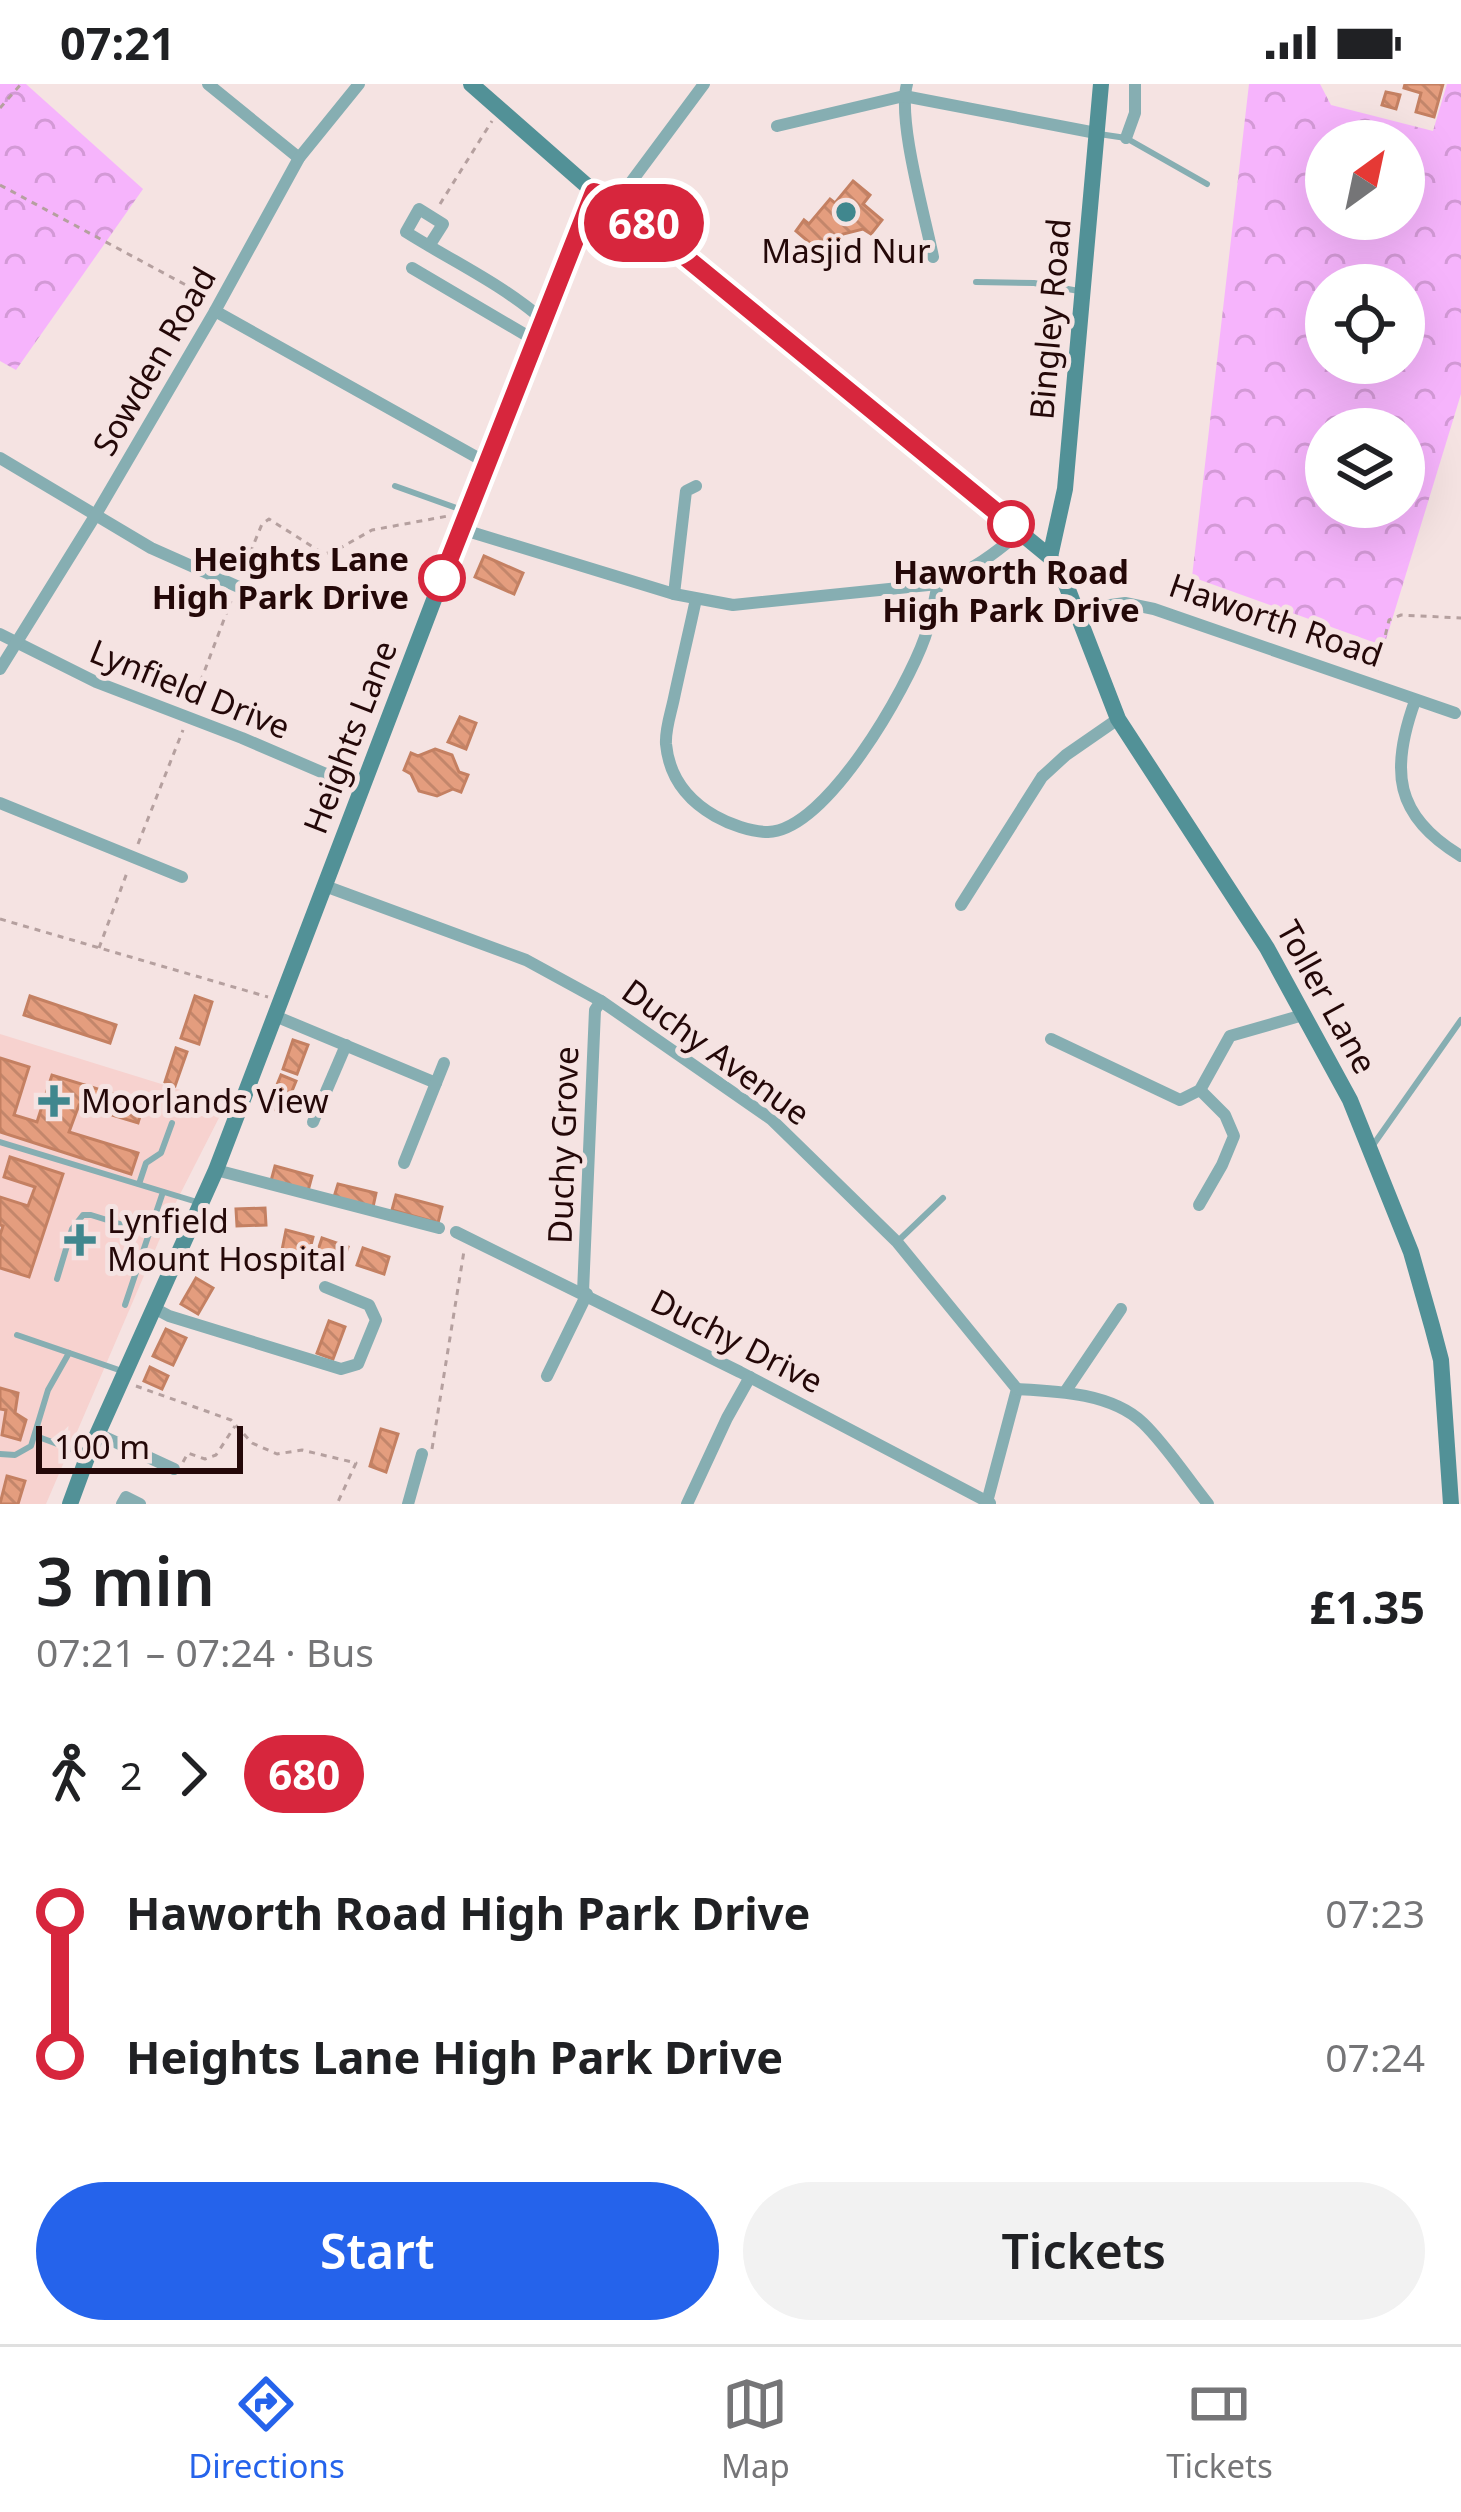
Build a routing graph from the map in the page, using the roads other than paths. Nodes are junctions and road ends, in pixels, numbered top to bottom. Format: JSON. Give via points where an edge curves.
{"nodes":[{"id":1,"x":208,"y":84,"type":"edge"},
{"id":2,"x":359,"y":84,"type":"edge"},
{"id":3,"x":471,"y":84,"type":"edge"},
{"id":4,"x":704,"y":84,"type":"edge"},
{"id":5,"x":1100,"y":84,"type":"edge"},
{"id":6,"x":1135,"y":84,"type":"edge"},
{"id":7,"x":905,"y":90,"type":"edge"},
{"id":8,"x":495,"y":97,"type":"edge"},
{"id":9,"x":777,"y":126,"type":"dead end"},
{"id":10,"x":1096,"y":133,"type":"junction"},
{"id":11,"x":1126,"y":138,"type":"junction"},
{"id":12,"x":299,"y":158,"type":"junction"},
{"id":13,"x":1207,"y":184,"type":"dead end"},
{"id":14,"x":594,"y":192,"type":"junction"},
{"id":15,"x":617,"y":201,"type":"junction"},
{"id":16,"x":429,"y":246,"type":"junction"},
{"id":17,"x":933,"y":257,"type":"dead end"},
{"id":18,"x":412,"y":268,"type":"dead end"},
{"id":19,"x":976,"y":283,"type":"dead end"},
{"id":20,"x":1082,"y":292,"type":"junction"},
{"id":21,"x":217,"y":307,"type":"junction"},
{"id":22,"x":543,"y":320,"type":"junction"},
{"id":23,"x":536,"y":341,"type":"junction"},
{"id":24,"x":0,"y":458,"type":"edge"},
{"id":25,"x":487,"y":464,"type":"junction"},
{"id":26,"x":395,"y":486,"type":"dead end"},
{"id":27,"x":696,"y":486,"type":"dead end"},
{"id":28,"x":95,"y":517,"type":"junction"},
{"id":29,"x":464,"y":521,"type":"junction"},
{"id":30,"x":1021,"y":531,"type":"junction"},
{"id":31,"x":1050,"y":557,"type":"junction"},
{"id":32,"x":938,"y":584,"type":"junction"},
{"id":33,"x":244,"y":588,"type":"road end"},
{"id":34,"x":674,"y":594,"type":"junction"},
{"id":35,"x":696,"y":599,"type":"junction"},
{"id":36,"x":1076,"y":610,"type":"junction"},
{"id":37,"x":0,"y":634,"type":"edge"},
{"id":38,"x":18,"y":644,"type":"junction"},
{"id":39,"x":0,"y":669,"type":"edge"},
{"id":40,"x":1415,"y":701,"type":"junction"},
{"id":41,"x":1458,"y":715,"type":"edge"},
{"id":42,"x":1118,"y":719,"type":"junction"},
{"id":43,"x":361,"y":789,"type":"junction"},
{"id":44,"x":0,"y":803,"type":"edge"},
{"id":45,"x":1461,"y":856,"type":"edge"},
{"id":46,"x":182,"y":877,"type":"dead end"},
{"id":47,"x":325,"y":886,"type":"junction"},
{"id":48,"x":961,"y":905,"type":"dead end"},
{"id":49,"x":601,"y":1001,"type":"junction"},
{"id":50,"x":278,"y":1008,"type":"junction"},
{"id":51,"x":1304,"y":1015,"type":"junction"},
{"id":52,"x":1461,"y":1020,"type":"edge"},
{"id":53,"x":1052,"y":1039,"type":"dead end"},
{"id":54,"x":346,"y":1045,"type":"junction"},
{"id":55,"x":444,"y":1063,"type":"dead end"},
{"id":56,"x":436,"y":1083,"type":"junction"},
{"id":57,"x":1199,"y":1090,"type":"junction"},
{"id":58,"x":313,"y":1122,"type":"dead end"},
{"id":59,"x":172,"y":1124,"type":"dead end"},
{"id":60,"x":0,"y":1142,"type":"edge"},
{"id":61,"x":1369,"y":1150,"type":"junction"},
{"id":62,"x":404,"y":1163,"type":"dead end"},
{"id":63,"x":216,"y":1170,"type":"junction"},
{"id":64,"x":139,"y":1184,"type":"junction"},
{"id":65,"x":163,"y":1192,"type":"junction"},
{"id":66,"x":943,"y":1198,"type":"dead end"},
{"id":67,"x":201,"y":1204,"type":"junction"},
{"id":68,"x":1199,"y":1205,"type":"dead end"},
{"id":69,"x":439,"y":1228,"type":"dead end"},
{"id":70,"x":149,"y":1233,"type":"junction"},
{"id":71,"x":461,"y":1235,"type":"road end"},
{"id":72,"x":897,"y":1242,"type":"junction"},
{"id":73,"x":57,"y":1279,"type":"dead end"},
{"id":74,"x":325,"y":1287,"type":"dead end"},
{"id":75,"x":585,"y":1293,"type":"junction"},
{"id":76,"x":125,"y":1305,"type":"dead end"},
{"id":77,"x":154,"y":1308,"type":"junction"},
{"id":78,"x":1121,"y":1309,"type":"dead end"},
{"id":79,"x":17,"y":1335,"type":"dead end"},
{"id":80,"x":69,"y":1353,"type":"junction"},
{"id":81,"x":548,"y":1376,"type":"dead end"},
{"id":82,"x":123,"y":1377,"type":"junction"},
{"id":83,"x":750,"y":1377,"type":"junction"},
{"id":84,"x":1017,"y":1389,"type":"junction"},
{"id":85,"x":1453,"y":1391,"type":"edge"},
{"id":86,"x":1065,"y":1392,"type":"junction"},
{"id":87,"x":98,"y":1434,"type":"junction"},
{"id":88,"x":36,"y":1436,"type":"junction"},
{"id":89,"x":0,"y":1454,"type":"edge"},
{"id":90,"x":422,"y":1454,"type":"road end"},
{"id":91,"x":88,"y":1455,"type":"junction"},
{"id":92,"x":174,"y":1469,"type":"road end"},
{"id":93,"x":989,"y":1503,"type":"edge"},
{"id":94,"x":70,"y":1504,"type":"edge"},
{"id":95,"x":122,"y":1504,"type":"edge"},
{"id":96,"x":140,"y":1504,"type":"edge"},
{"id":97,"x":408,"y":1504,"type":"edge"},
{"id":98,"x":687,"y":1504,"type":"edge"},
{"id":99,"x":1208,"y":1504,"type":"edge"},
{"id":100,"x":1450,"y":1504,"type":"edge"}],
"edges":[{"from":1,"to":12,"type":"street"},
{"from":2,"to":12,"type":"street","name":"Sowden Road"},
{"from":3,"to":8,"type":"main road"},
{"from":4,"to":15,"type":"street"},
{"from":5,"to":10,"type":"main road","name":"Bingley Road"},
{"from":6,"to":11,"type":"street"},
{"from":7,"to":9,"type":"street"},
{"from":7,"to":10,"type":"street"},
{"from":7,"to":17,"type":"street"},
{"from":8,"to":14,"type":"main road"},
{"from":10,"to":11,"type":"lane"},
{"from":10,"to":20,"type":"main road","name":"Bingley Road"},
{"from":11,"to":13,"type":"lane"},
{"from":12,"to":21,"type":"street","name":"Sowden Road"},
{"from":14,"to":15,"type":"main road"},
{"from":14,"to":22,"type":"main road","name":"Heights Lane"},
{"from":15,"to":30,"type":"main road"},
{"from":16,"to":16,"type":"street","via":[[406,232],[419,209],[443,224]]},
{"from":16,"to":22,"type":"street"},
{"from":18,"to":23,"type":"street"},
{"from":19,"to":20,"type":"lane"},
{"from":20,"to":31,"type":"main road","name":"Bingley Road","via":[[1065,489]]},
{"from":21,"to":25,"type":"street"},
{"from":21,"to":28,"type":"street","name":"Sowden Road"},
{"from":22,"to":23,"type":"main road","name":"Heights Lane"},
{"from":23,"to":25,"type":"main road","name":"Heights Lane"},
{"from":24,"to":28,"type":"street"},
{"from":25,"to":29,"type":"main road","name":"Heights Lane"},
{"from":26,"to":29,"type":"lane"},
{"from":27,"to":34,"type":"street","via":[[686,491]]},
{"from":28,"to":33,"type":"street"},
{"from":28,"to":38,"type":"street","name":"Sowden Road"},
{"from":29,"to":34,"type":"street"},
{"from":29,"to":43,"type":"main road","name":"Heights Lane"},
{"from":30,"to":31,"type":"main road"},
{"from":30,"to":32,"type":"street","via":[[993,556]]},
{"from":31,"to":36,"type":"main road","name":"Toller Lane"},
{"from":32,"to":35,"type":"street","via":[[734,605]]},
{"from":32,"to":35,"type":"street","via":[[925,636],[867,745],[803,817],[771,832],[717,818],[690,800],[669,768],[665,737]]},
{"from":34,"to":35,"type":"street"},
{"from":36,"to":40,"type":"street","name":"Haworth Road","via":[[1125,603],[1154,609]]},
{"from":36,"to":42,"type":"main road","name":"Toller Lane"},
{"from":37,"to":38,"type":"street","name":"Lynfield Drive"},
{"from":38,"to":39,"type":"street","name":"Sowden Road"},
{"from":38,"to":43,"type":"street","name":"Lynfield Drive"},
{"from":40,"to":41,"type":"street","name":"Haworth Road"},
{"from":40,"to":45,"type":"street","via":[[1400,755],[1403,795],[1424,829]]},
{"from":42,"to":48,"type":"street","via":[[1042,777]]},
{"from":42,"to":51,"type":"main road","name":"Toller Lane"},
{"from":43,"to":47,"type":"main road","name":"Heights Lane"},
{"from":44,"to":46,"type":"street"},
{"from":47,"to":49,"type":"street","name":"Duchy Avenue","via":[[526,959]]},
{"from":47,"to":50,"type":"main road","name":"Heights Lane"},
{"from":49,"to":72,"type":"street","name":"Duchy Avenue","via":[[771,1119]]},
{"from":49,"to":75,"type":"street","name":"Duchy Grove"},
{"from":50,"to":54,"type":"street"},
{"from":50,"to":63,"type":"main road","name":"Heights Lane"},
{"from":51,"to":57,"type":"street","via":[[1230,1036]]},
{"from":51,"to":61,"type":"main road","name":"Toller Lane"},
{"from":52,"to":61,"type":"lane"},
{"from":53,"to":57,"type":"street","via":[[1180,1100]]},
{"from":54,"to":56,"type":"street"},
{"from":54,"to":58,"type":"street"},
{"from":55,"to":56,"type":"street"},
{"from":56,"to":62,"type":"street"},
{"from":57,"to":68,"type":"street","via":[[1226,1115],[1234,1136]]},
{"from":59,"to":64,"type":"lane"},
{"from":60,"to":64,"type":"lane"},
{"from":61,"to":85,"type":"main road","name":"Toller Lane","via":[[1411,1252]]},
{"from":63,"to":67,"type":"main road","name":"Heights Lane"},
{"from":63,"to":69,"type":"street"},
{"from":64,"to":65,"type":"lane"},
{"from":65,"to":67,"type":"lane"},
{"from":65,"to":70,"type":"lane"},
{"from":66,"to":72,"type":"lane"},
{"from":67,"to":77,"type":"main road","name":"Heights Lane"},
{"from":70,"to":73,"type":"lane","via":[[82,1215]]},
{"from":70,"to":76,"type":"lane"},
{"from":71,"to":75,"type":"street","name":"Duchy Drive"},
{"from":72,"to":84,"type":"street","name":"Duchy Avenue"},
{"from":74,"to":77,"type":"street","via":[[369,1305],[376,1319],[358,1364],[341,1370]]},
{"from":75,"to":81,"type":"street"},
{"from":75,"to":83,"type":"street","name":"Duchy Drive"},
{"from":77,"to":82,"type":"main road","name":"Heights Lane"},
{"from":78,"to":86,"type":"street"},
{"from":79,"to":80,"type":"lane"},
{"from":80,"to":82,"type":"lane"},
{"from":80,"to":88,"type":"lane"},
{"from":82,"to":87,"type":"main road","name":"Heights Lane"},
{"from":83,"to":93,"type":"street","name":"Duchy Drive"},
{"from":83,"to":98,"type":"street"},
{"from":84,"to":86,"type":"street"},
{"from":84,"to":93,"type":"street"},
{"from":85,"to":100,"type":"main road","name":"Toller Lane"},
{"from":86,"to":99,"type":"street","via":[[1141,1420]]},
{"from":87,"to":91,"type":"main road","name":"Heights Lane"},
{"from":87,"to":92,"type":"street"},
{"from":88,"to":89,"type":"lane","via":[[14,1455]]},
{"from":88,"to":91,"type":"lane"},
{"from":90,"to":97,"type":"street"},
{"from":91,"to":94,"type":"main road","name":"Heights Lane"},
{"from":95,"to":96,"type":"street","via":[[126,1497]]}]}
